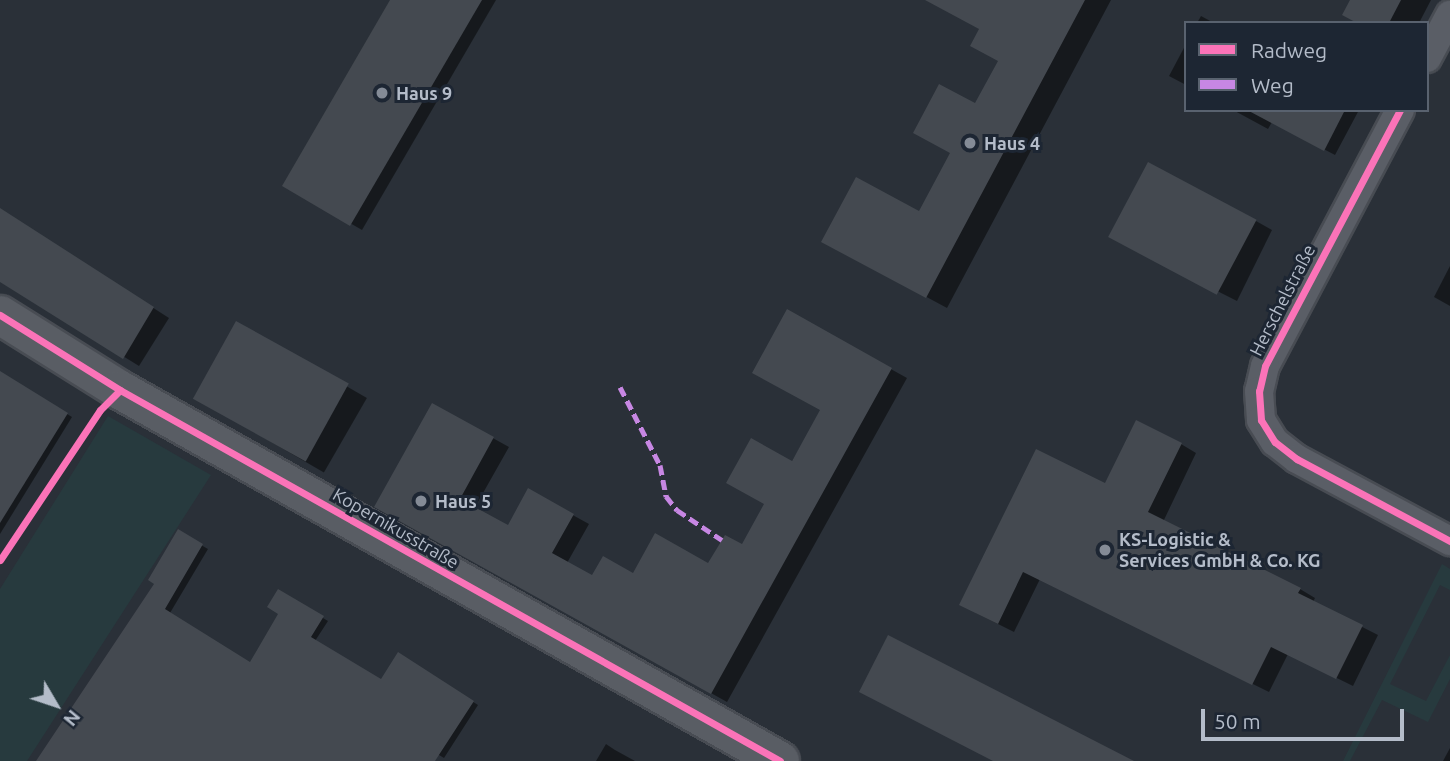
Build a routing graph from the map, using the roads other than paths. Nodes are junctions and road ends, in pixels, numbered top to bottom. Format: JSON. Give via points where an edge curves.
{"nodes":[{"id":1,"x":1450,"y":15,"type":"edge"},
{"id":2,"x":1429,"y":54,"type":"edge"},
{"id":3,"x":1399,"y":112,"type":"edge"},
{"id":4,"x":0,"y":315,"type":"edge"},
{"id":5,"x":1450,"y":541,"type":"edge"},
{"id":6,"x":780,"y":761,"type":"edge"}],
"edges":[{"from":1,"to":2,"type":"street"},
{"from":3,"to":5,"type":"street","name":"Herschelstraße","via":[[1265,366],[1259,391],[1261,421],[1275,442],[1297,459]]},
{"from":4,"to":6,"type":"street","name":"Kopernikusstraße","via":[[120,390]]}]}
